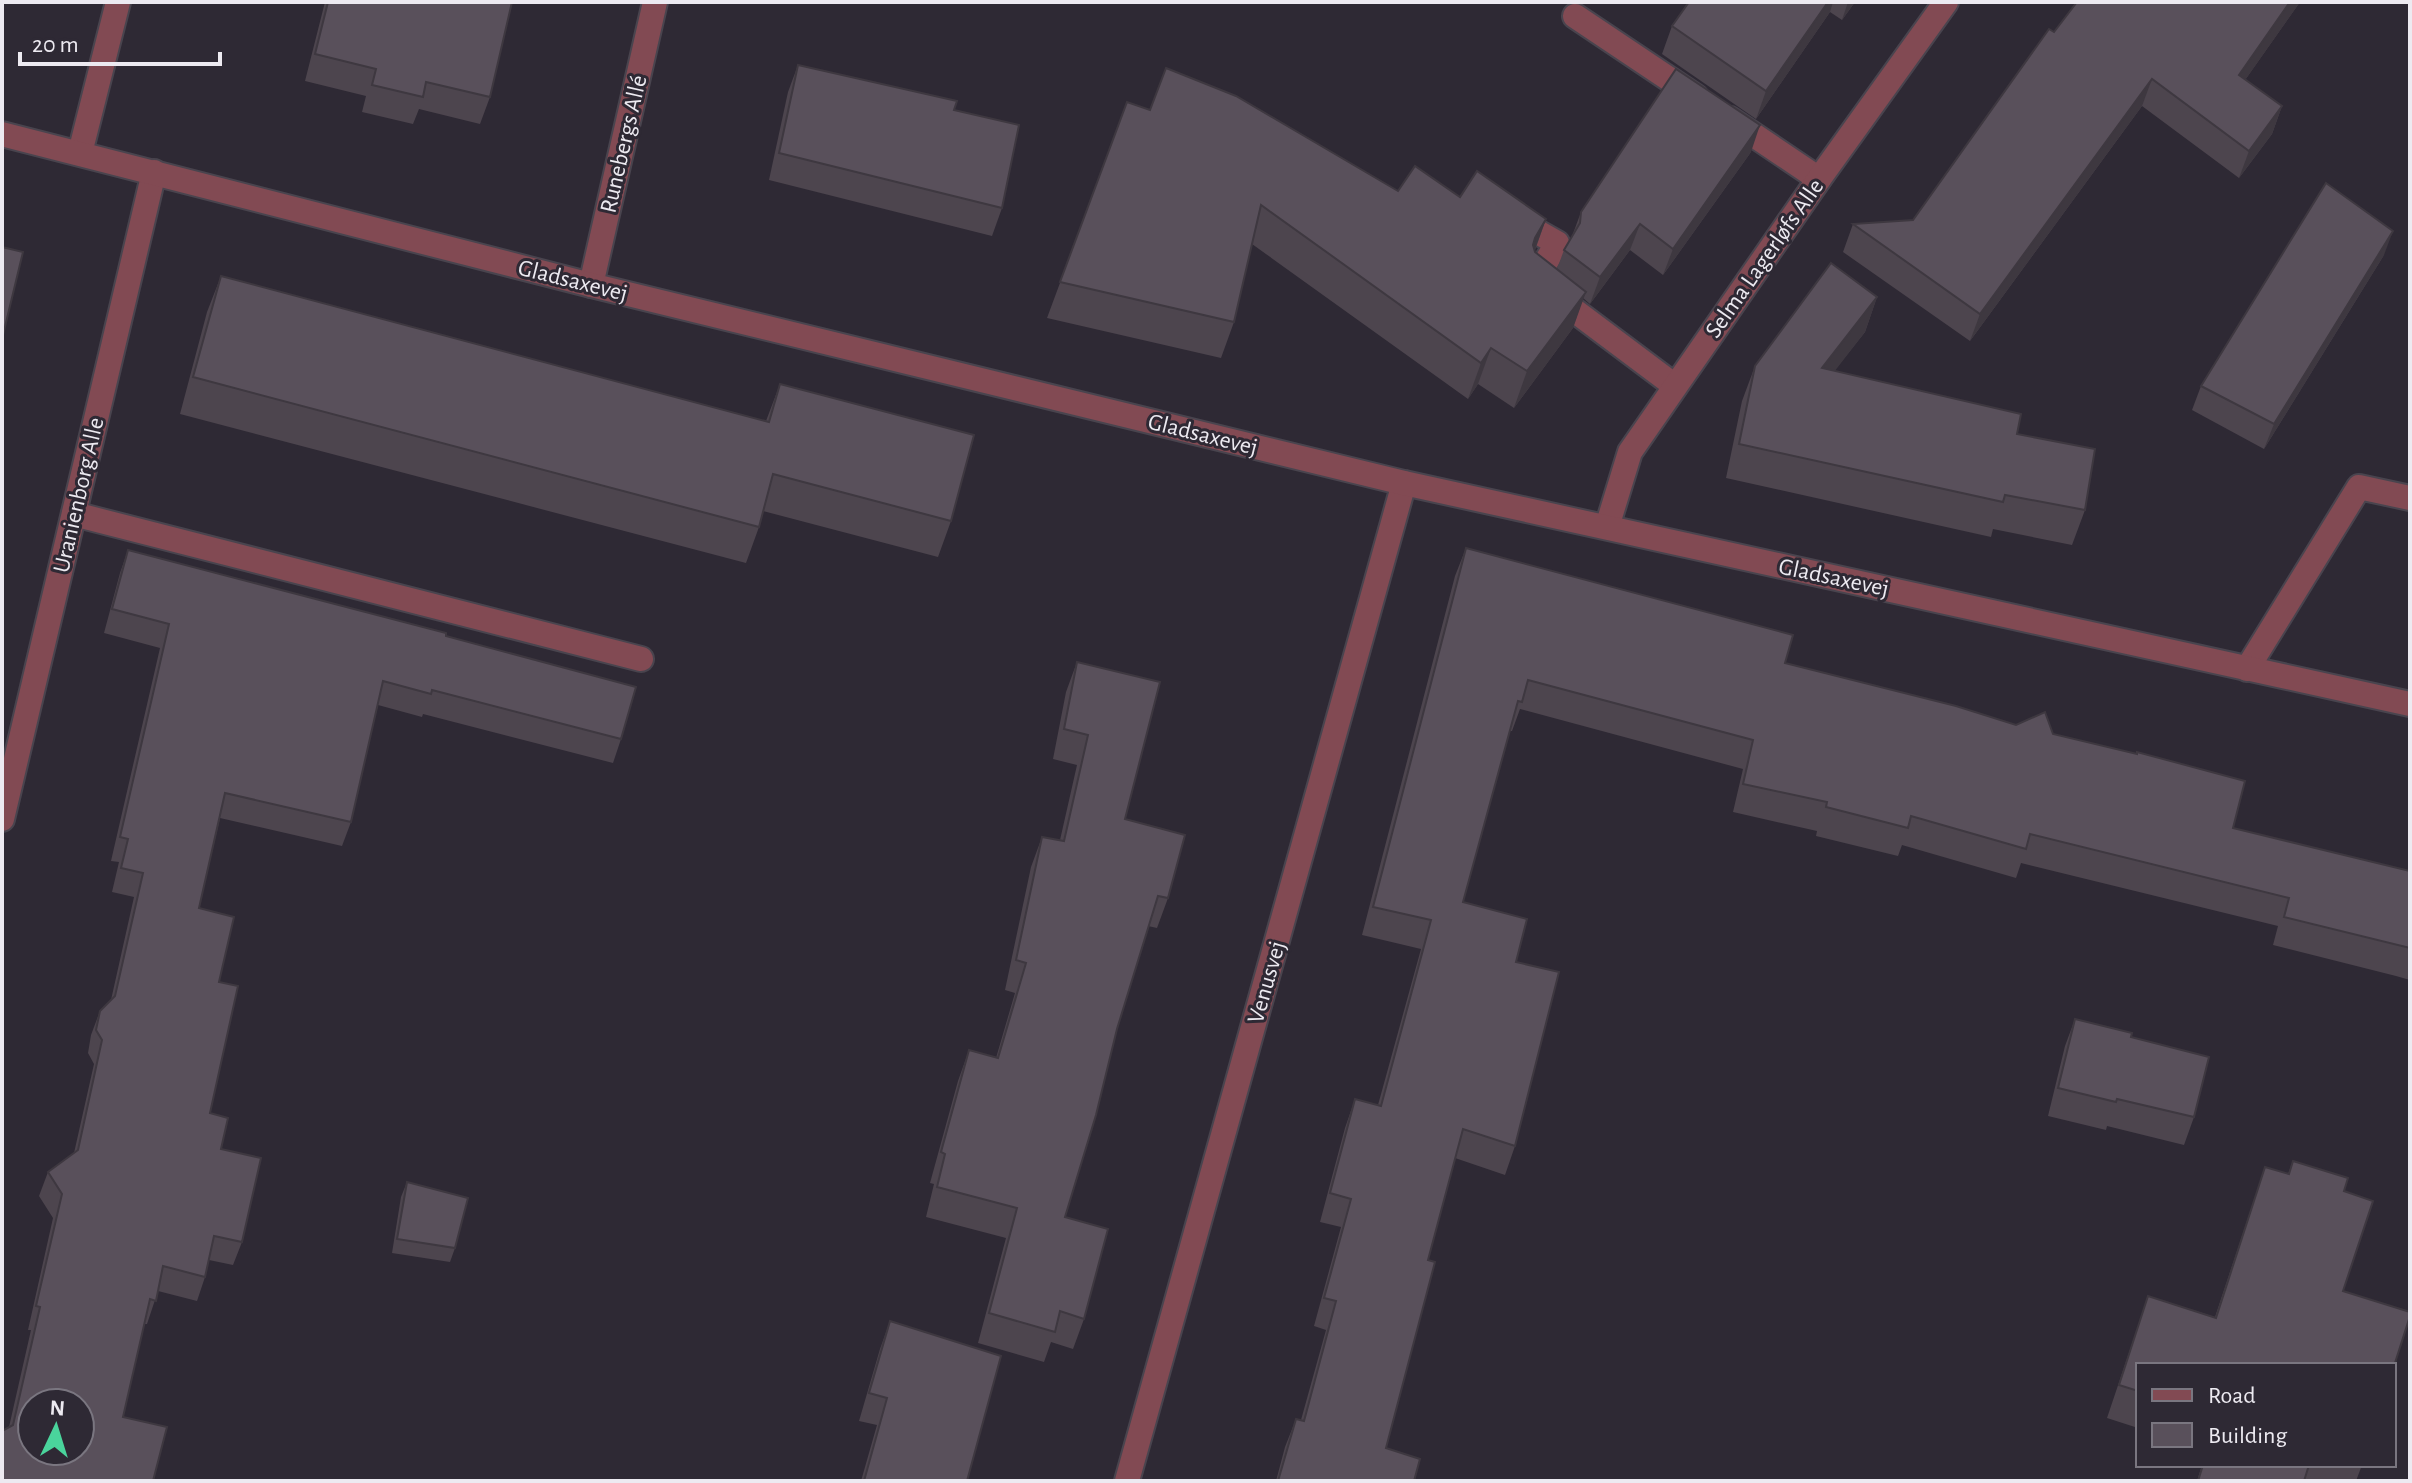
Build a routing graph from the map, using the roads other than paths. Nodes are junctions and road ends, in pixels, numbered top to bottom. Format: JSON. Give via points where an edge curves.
{"nodes":[{"id":1,"x":118,"y":2,"type":"edge"},
{"id":2,"x":655,"y":2,"type":"edge"},
{"id":3,"x":1946,"y":2,"type":"edge"},
{"id":4,"x":1575,"y":16,"type":"dead end"},
{"id":5,"x":2,"y":134,"type":"edge"},
{"id":6,"x":80,"y":153,"type":"junction"},
{"id":7,"x":154,"y":172,"type":"junction"},
{"id":8,"x":1819,"y":179,"type":"junction"},
{"id":9,"x":1493,"y":207,"type":"edge"},
{"id":10,"x":591,"y":285,"type":"junction"},
{"id":11,"x":1675,"y":386,"type":"junction"},
{"id":12,"x":1404,"y":483,"type":"junction"},
{"id":13,"x":2410,"y":498,"type":"edge"},
{"id":14,"x":74,"y":514,"type":"junction"},
{"id":15,"x":1607,"y":527,"type":"junction"},
{"id":16,"x":641,"y":659,"type":"dead end"},
{"id":17,"x":2247,"y":669,"type":"junction"},
{"id":18,"x":2410,"y":704,"type":"edge"},
{"id":19,"x":2,"y":819,"type":"edge"},
{"id":20,"x":1127,"y":1481,"type":"edge"}],
"edges":[{"from":1,"to":6,"type":"street"},
{"from":2,"to":10,"type":"street","name":"Runebergs Allé"},
{"from":3,"to":8,"type":"street","name":"Selma Lagerløfs Alle"},
{"from":4,"to":8,"type":"street"},
{"from":5,"to":6,"type":"street","name":"Gladsaxevej"},
{"from":6,"to":7,"type":"street","name":"Gladsaxevej"},
{"from":7,"to":10,"type":"street","name":"Gladsaxevej"},
{"from":7,"to":14,"type":"street","name":"Uranienborg Alle"},
{"from":8,"to":11,"type":"street","name":"Selma Lagerløfs Alle"},
{"from":9,"to":11,"type":"street","via":[[1557,243],[1535,281]]},
{"from":10,"to":12,"type":"street","name":"Gladsaxevej"},
{"from":11,"to":15,"type":"street","name":"Selma Lagerløfs Alle","via":[[1630,452]]},
{"from":12,"to":15,"type":"street","name":"Gladsaxevej"},
{"from":12,"to":20,"type":"street","name":"Venusvej"},
{"from":13,"to":17,"type":"street","via":[[2359,487]]},
{"from":14,"to":16,"type":"street"},
{"from":14,"to":19,"type":"street","name":"Uranienborg Alle"},
{"from":15,"to":17,"type":"street","name":"Gladsaxevej"},
{"from":17,"to":18,"type":"street","name":"Gladsaxevej"}]}
